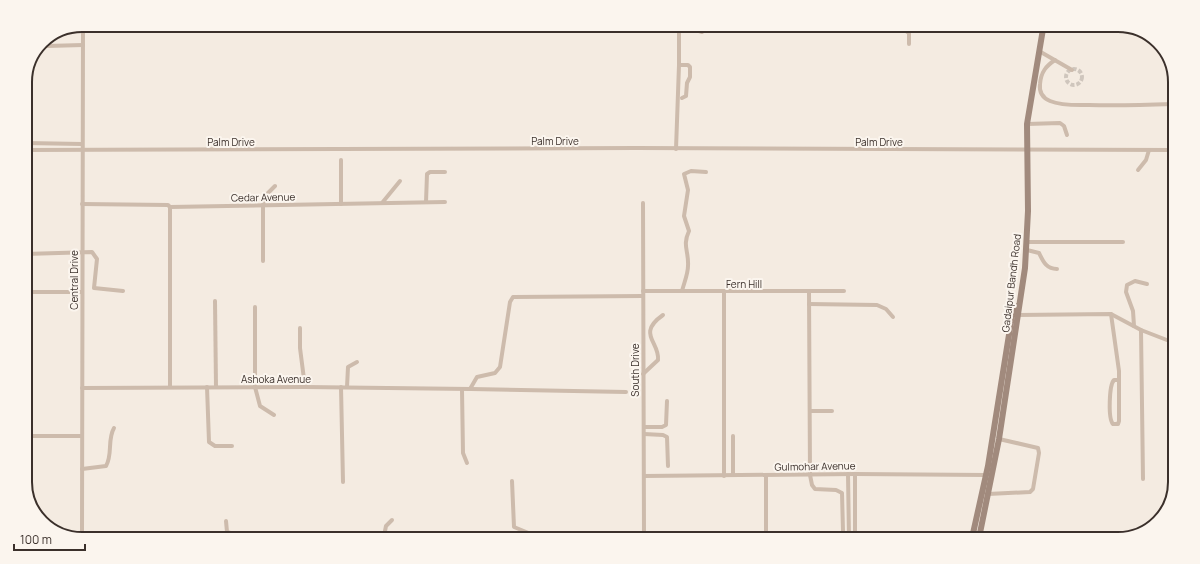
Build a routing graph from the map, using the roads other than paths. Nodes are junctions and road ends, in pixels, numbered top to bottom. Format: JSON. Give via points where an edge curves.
{"nodes":[{"id":1,"x":82,"y":32,"type":"edge"},
{"id":2,"x":679,"y":32,"type":"edge"},
{"id":3,"x":908,"y":32,"type":"edge"},
{"id":4,"x":1042,"y":32,"type":"edge"},
{"id":5,"x":909,"y":44,"type":"dead end"},
{"id":6,"x":82,"y":45,"type":"junction"},
{"id":7,"x":47,"y":46,"type":"edge"},
{"id":8,"x":1039,"y":51,"type":"junction"},
{"id":9,"x":1055,"y":60,"type":"junction"},
{"id":10,"x":679,"y":65,"type":"junction"},
{"id":11,"x":1072,"y":70,"type":"dead end"},
{"id":12,"x":682,"y":98,"type":"dead end"},
{"id":13,"x":1168,"y":104,"type":"edge"},
{"id":14,"x":1027,"y":124,"type":"junction"},
{"id":15,"x":1067,"y":135,"type":"dead end"},
{"id":16,"x":32,"y":143,"type":"edge"},
{"id":17,"x":82,"y":144,"type":"junction"},
{"id":18,"x":676,"y":149,"type":"junction"},
{"id":19,"x":32,"y":150,"type":"edge"},
{"id":20,"x":82,"y":150,"type":"junction"},
{"id":21,"x":1027,"y":150,"type":"junction"},
{"id":22,"x":1149,"y":150,"type":"junction"},
{"id":23,"x":1168,"y":150,"type":"edge"},
{"id":24,"x":341,"y":160,"type":"dead end"},
{"id":25,"x":1138,"y":170,"type":"dead end"},
{"id":26,"x":445,"y":172,"type":"dead end"},
{"id":27,"x":706,"y":172,"type":"dead end"},
{"id":28,"x":400,"y":181,"type":"dead end"},
{"id":29,"x":275,"y":186,"type":"dead end"},
{"id":30,"x":426,"y":202,"type":"junction"},
{"id":31,"x":445,"y":202,"type":"dead end"},
{"id":32,"x":382,"y":203,"type":"junction"},
{"id":33,"x":643,"y":203,"type":"dead end"},
{"id":34,"x":82,"y":204,"type":"junction"},
{"id":35,"x":341,"y":204,"type":"junction"},
{"id":36,"x":263,"y":205,"type":"junction"},
{"id":37,"x":170,"y":207,"type":"junction"},
{"id":38,"x":1028,"y":242,"type":"junction"},
{"id":39,"x":1123,"y":242,"type":"dead end"},
{"id":40,"x":1027,"y":250,"type":"junction"},
{"id":41,"x":82,"y":251,"type":"junction"},
{"id":42,"x":32,"y":254,"type":"edge"},
{"id":43,"x":263,"y":261,"type":"dead end"},
{"id":44,"x":1057,"y":268,"type":"dead end"},
{"id":45,"x":1147,"y":284,"type":"dead end"},
{"id":46,"x":123,"y":291,"type":"dead end"},
{"id":47,"x":682,"y":291,"type":"junction"},
{"id":48,"x":724,"y":291,"type":"junction"},
{"id":49,"x":844,"y":291,"type":"dead end"},
{"id":50,"x":32,"y":292,"type":"edge"},
{"id":51,"x":82,"y":292,"type":"junction"},
{"id":52,"x":809,"y":292,"type":"junction"},
{"id":53,"x":643,"y":293,"type":"junction"},
{"id":54,"x":215,"y":301,"type":"dead end"},
{"id":55,"x":809,"y":304,"type":"junction"},
{"id":56,"x":1018,"y":306,"type":"junction"},
{"id":57,"x":255,"y":307,"type":"dead end"},
{"id":58,"x":1111,"y":314,"type":"junction"},
{"id":59,"x":1018,"y":315,"type":"junction"},
{"id":60,"x":663,"y":316,"type":"dead end"},
{"id":61,"x":893,"y":317,"type":"dead end"},
{"id":62,"x":1134,"y":326,"type":"junction"},
{"id":63,"x":300,"y":328,"type":"dead end"},
{"id":64,"x":1141,"y":330,"type":"junction"},
{"id":65,"x":1168,"y":340,"type":"edge"},
{"id":66,"x":357,"y":362,"type":"dead end"},
{"id":67,"x":643,"y":374,"type":"junction"},
{"id":68,"x":1119,"y":380,"type":"junction"},
{"id":69,"x":170,"y":386,"type":"junction"},
{"id":70,"x":207,"y":387,"type":"junction"},
{"id":71,"x":216,"y":387,"type":"junction"},
{"id":72,"x":256,"y":387,"type":"junction"},
{"id":73,"x":305,"y":387,"type":"junction"},
{"id":74,"x":341,"y":387,"type":"junction"},
{"id":75,"x":347,"y":387,"type":"junction"},
{"id":76,"x":82,"y":388,"type":"junction"},
{"id":77,"x":470,"y":389,"type":"junction"},
{"id":78,"x":462,"y":390,"type":"junction"},
{"id":79,"x":626,"y":392,"type":"dead end"},
{"id":80,"x":667,"y":401,"type":"dead end"},
{"id":81,"x":832,"y":410,"type":"dead end"},
{"id":82,"x":810,"y":411,"type":"junction"},
{"id":83,"x":274,"y":415,"type":"dead end"},
{"id":84,"x":644,"y":427,"type":"junction"},
{"id":85,"x":114,"y":428,"type":"dead end"},
{"id":86,"x":644,"y":434,"type":"junction"},
{"id":87,"x":32,"y":436,"type":"edge"},
{"id":88,"x":82,"y":436,"type":"junction"},
{"id":89,"x":733,"y":436,"type":"dead end"},
{"id":90,"x":999,"y":439,"type":"junction"},
{"id":91,"x":232,"y":446,"type":"dead end"},
{"id":92,"x":467,"y":462,"type":"dead end"},
{"id":93,"x":668,"y":466,"type":"dead end"},
{"id":94,"x":82,"y":469,"type":"junction"},
{"id":95,"x":848,"y":474,"type":"junction"},
{"id":96,"x":855,"y":474,"type":"junction"},
{"id":97,"x":733,"y":475,"type":"junction"},
{"id":98,"x":766,"y":475,"type":"junction"},
{"id":99,"x":810,"y":475,"type":"junction"},
{"id":100,"x":986,"y":475,"type":"junction"},
{"id":101,"x":644,"y":476,"type":"junction"},
{"id":102,"x":724,"y":476,"type":"junction"},
{"id":103,"x":1143,"y":479,"type":"dead end"},
{"id":104,"x":512,"y":481,"type":"dead end"},
{"id":105,"x":343,"y":482,"type":"dead end"},
{"id":106,"x":988,"y":494,"type":"junction"},
{"id":107,"x":392,"y":520,"type":"dead end"},
{"id":108,"x":226,"y":521,"type":"dead end"},
{"id":109,"x":843,"y":531,"type":"dead end"},
{"id":110,"x":82,"y":532,"type":"edge"},
{"id":111,"x":227,"y":532,"type":"edge"},
{"id":112,"x":385,"y":532,"type":"edge"},
{"id":113,"x":526,"y":532,"type":"edge"},
{"id":114,"x":644,"y":532,"type":"edge"},
{"id":115,"x":766,"y":532,"type":"edge"},
{"id":116,"x":849,"y":532,"type":"edge"},
{"id":117,"x":855,"y":532,"type":"edge"},
{"id":118,"x":973,"y":532,"type":"edge"},
{"id":119,"x":979,"y":532,"type":"edge"}],
"edges":[{"from":1,"to":6,"type":"street","name":"Central Drive"},
{"from":2,"to":10,"type":"street"},
{"from":3,"to":5,"type":"street"},
{"from":4,"to":8,"type":"street","name":"Gadaipur Bandh Road"},
{"from":6,"to":7,"type":"street"},
{"from":6,"to":17,"type":"street","name":"Central Drive"},
{"from":8,"to":9,"type":"street"},
{"from":8,"to":14,"type":"street","name":"Gadaipur Bandh Road"},
{"from":9,"to":11,"type":"street"},
{"from":9,"to":13,"type":"street","via":[[1044,68],[1040,79],[1042,95],[1050,101],[1082,105]]},
{"from":10,"to":12,"type":"street","via":[[690,67],[686,96]]},
{"from":10,"to":18,"type":"street"},
{"from":14,"to":15,"type":"street","via":[[1060,123]]},
{"from":14,"to":21,"type":"street","name":"Gadaipur Bandh Road"},
{"from":16,"to":17,"type":"street"},
{"from":17,"to":20,"type":"street","name":"Central Drive"},
{"from":18,"to":20,"type":"street","name":"Palm Drive"},
{"from":18,"to":21,"type":"street","name":"Palm Drive"},
{"from":19,"to":20,"type":"street","name":"Palm Drive"},
{"from":20,"to":34,"type":"street","name":"Central Drive"},
{"from":21,"to":22,"type":"street","name":"Palm Drive"},
{"from":21,"to":38,"type":"street","name":"Gadaipur Bandh Road"},
{"from":22,"to":23,"type":"street","name":"Palm Drive"},
{"from":22,"to":25,"type":"street","via":[[1146,160]]},
{"from":24,"to":35,"type":"street"},
{"from":26,"to":30,"type":"street","via":[[427,174]]},
{"from":27,"to":47,"type":"street","via":[[690,171],[684,174],[688,187],[684,216],[689,231],[685,244],[688,263]]},
{"from":28,"to":32,"type":"street"},
{"from":29,"to":36,"type":"street","via":[[266,195]]},
{"from":30,"to":31,"type":"street","name":"Cedar Avenue"},
{"from":30,"to":32,"type":"street","name":"Cedar Avenue"},
{"from":32,"to":35,"type":"street","name":"Cedar Avenue"},
{"from":33,"to":53,"type":"street","name":"South Drive"},
{"from":34,"to":37,"type":"street","name":"Cedar Avenue"},
{"from":34,"to":41,"type":"street","name":"Central Drive"},
{"from":35,"to":36,"type":"street","name":"Cedar Avenue"},
{"from":36,"to":37,"type":"street","name":"Cedar Avenue"},
{"from":36,"to":43,"type":"street"},
{"from":37,"to":69,"type":"street"},
{"from":38,"to":39,"type":"street"},
{"from":38,"to":40,"type":"street","name":"Gadaipur Bandh Road"},
{"from":40,"to":44,"type":"street","via":[[1038,253],[1044,264],[1052,269]]},
{"from":40,"to":56,"type":"street","name":"Gadaipur Bandh Road"},
{"from":41,"to":42,"type":"street"},
{"from":41,"to":46,"type":"street","via":[[96,255],[94,288]]},
{"from":41,"to":51,"type":"street","name":"Central Drive"},
{"from":45,"to":62,"type":"street","via":[[1135,281],[1127,285],[1126,292],[1133,311]]},
{"from":47,"to":48,"type":"street","name":"Fern Hill"},
{"from":47,"to":53,"type":"street","name":"Fern Hill"},
{"from":48,"to":52,"type":"street","name":"Fern Hill"},
{"from":48,"to":102,"type":"street"},
{"from":49,"to":52,"type":"street","name":"Fern Hill"},
{"from":50,"to":51,"type":"street"},
{"from":51,"to":76,"type":"street","name":"Central Drive"},
{"from":52,"to":55,"type":"street"},
{"from":53,"to":67,"type":"street","name":"South Drive"},
{"from":53,"to":77,"type":"street","name":"Fern Hill","via":[[513,297],[510,302],[500,367],[495,373],[477,377]]},
{"from":54,"to":71,"type":"street"},
{"from":55,"to":61,"type":"street","via":[[877,305],[886,309]]},
{"from":55,"to":82,"type":"street"},
{"from":56,"to":59,"type":"street","name":"Gadaipur Bandh Road"},
{"from":56,"to":100,"type":"street","via":[[1012,316]]},
{"from":57,"to":72,"type":"street"},
{"from":58,"to":59,"type":"street"},
{"from":58,"to":62,"type":"street"},
{"from":58,"to":68,"type":"street"},
{"from":59,"to":90,"type":"street","name":"Gadaipur Bandh Road"},
{"from":60,"to":67,"type":"street","via":[[652,324],[651,329],[651,339],[658,360]]},
{"from":62,"to":64,"type":"street"},
{"from":63,"to":73,"type":"street"},
{"from":64,"to":65,"type":"street"},
{"from":64,"to":103,"type":"street"},
{"from":66,"to":75,"type":"street","via":[[348,367]]},
{"from":67,"to":84,"type":"street","name":"South Drive"},
{"from":68,"to":68,"type":"street","via":[[1114,380],[1111,384],[1110,419],[1113,424],[1118,424],[1119,421]]},
{"from":69,"to":70,"type":"street","name":"Ashoka Avenue"},
{"from":69,"to":76,"type":"street","name":"Ashoka Avenue"},
{"from":70,"to":71,"type":"street","name":"Ashoka Avenue"},
{"from":70,"to":91,"type":"street","via":[[209,442],[215,446]]},
{"from":71,"to":72,"type":"street","name":"Ashoka Avenue"},
{"from":72,"to":73,"type":"street","name":"Ashoka Avenue"},
{"from":72,"to":83,"type":"street","via":[[260,406]]},
{"from":73,"to":74,"type":"street","name":"Ashoka Avenue"},
{"from":74,"to":75,"type":"street","name":"Ashoka Avenue"},
{"from":74,"to":105,"type":"street"},
{"from":75,"to":78,"type":"street","name":"Ashoka Avenue"},
{"from":76,"to":88,"type":"street","name":"Central Drive"},
{"from":77,"to":78,"type":"street","name":"Ashoka Avenue"},
{"from":77,"to":79,"type":"street","name":"Ashoka Avenue"},
{"from":78,"to":92,"type":"street","via":[[463,453]]},
{"from":80,"to":84,"type":"street","via":[[666,425]]},
{"from":81,"to":82,"type":"street"},
{"from":82,"to":99,"type":"street"},
{"from":84,"to":86,"type":"street","name":"South Drive"},
{"from":85,"to":94,"type":"street","via":[[110,436],[106,466]]},
{"from":86,"to":93,"type":"street","via":[[667,437]]},
{"from":86,"to":101,"type":"street","name":"South Drive"},
{"from":87,"to":88,"type":"street"},
{"from":88,"to":94,"type":"street","name":"Central Drive"},
{"from":89,"to":97,"type":"street"},
{"from":90,"to":106,"type":"street","name":"Gadaipur Bandh Road"},
{"from":90,"to":106,"type":"street","via":[[1038,448],[1033,489],[1027,492]]},
{"from":94,"to":110,"type":"street","name":"Central Drive"},
{"from":95,"to":96,"type":"street","name":"Gulmohar Avenue"},
{"from":95,"to":99,"type":"street","name":"Gulmohar Avenue"},
{"from":95,"to":116,"type":"street"},
{"from":96,"to":100,"type":"street","name":"Gulmohar Avenue"},
{"from":96,"to":117,"type":"street"},
{"from":97,"to":98,"type":"street","name":"Gulmohar Avenue"},
{"from":97,"to":102,"type":"street","name":"Gulmohar Avenue"},
{"from":98,"to":99,"type":"street","name":"Gulmohar Avenue"},
{"from":98,"to":115,"type":"street"},
{"from":99,"to":109,"type":"street","via":[[815,489],[836,490],[842,493]]},
{"from":100,"to":118,"type":"street"},
{"from":101,"to":102,"type":"street","name":"Gulmohar Avenue"},
{"from":101,"to":114,"type":"street","name":"South Drive"},
{"from":104,"to":113,"type":"street","via":[[514,527]]},
{"from":106,"to":119,"type":"street","name":"Gadaipur Bandh Road"},
{"from":107,"to":112,"type":"street","via":[[386,526]]},
{"from":108,"to":111,"type":"street"}]}
